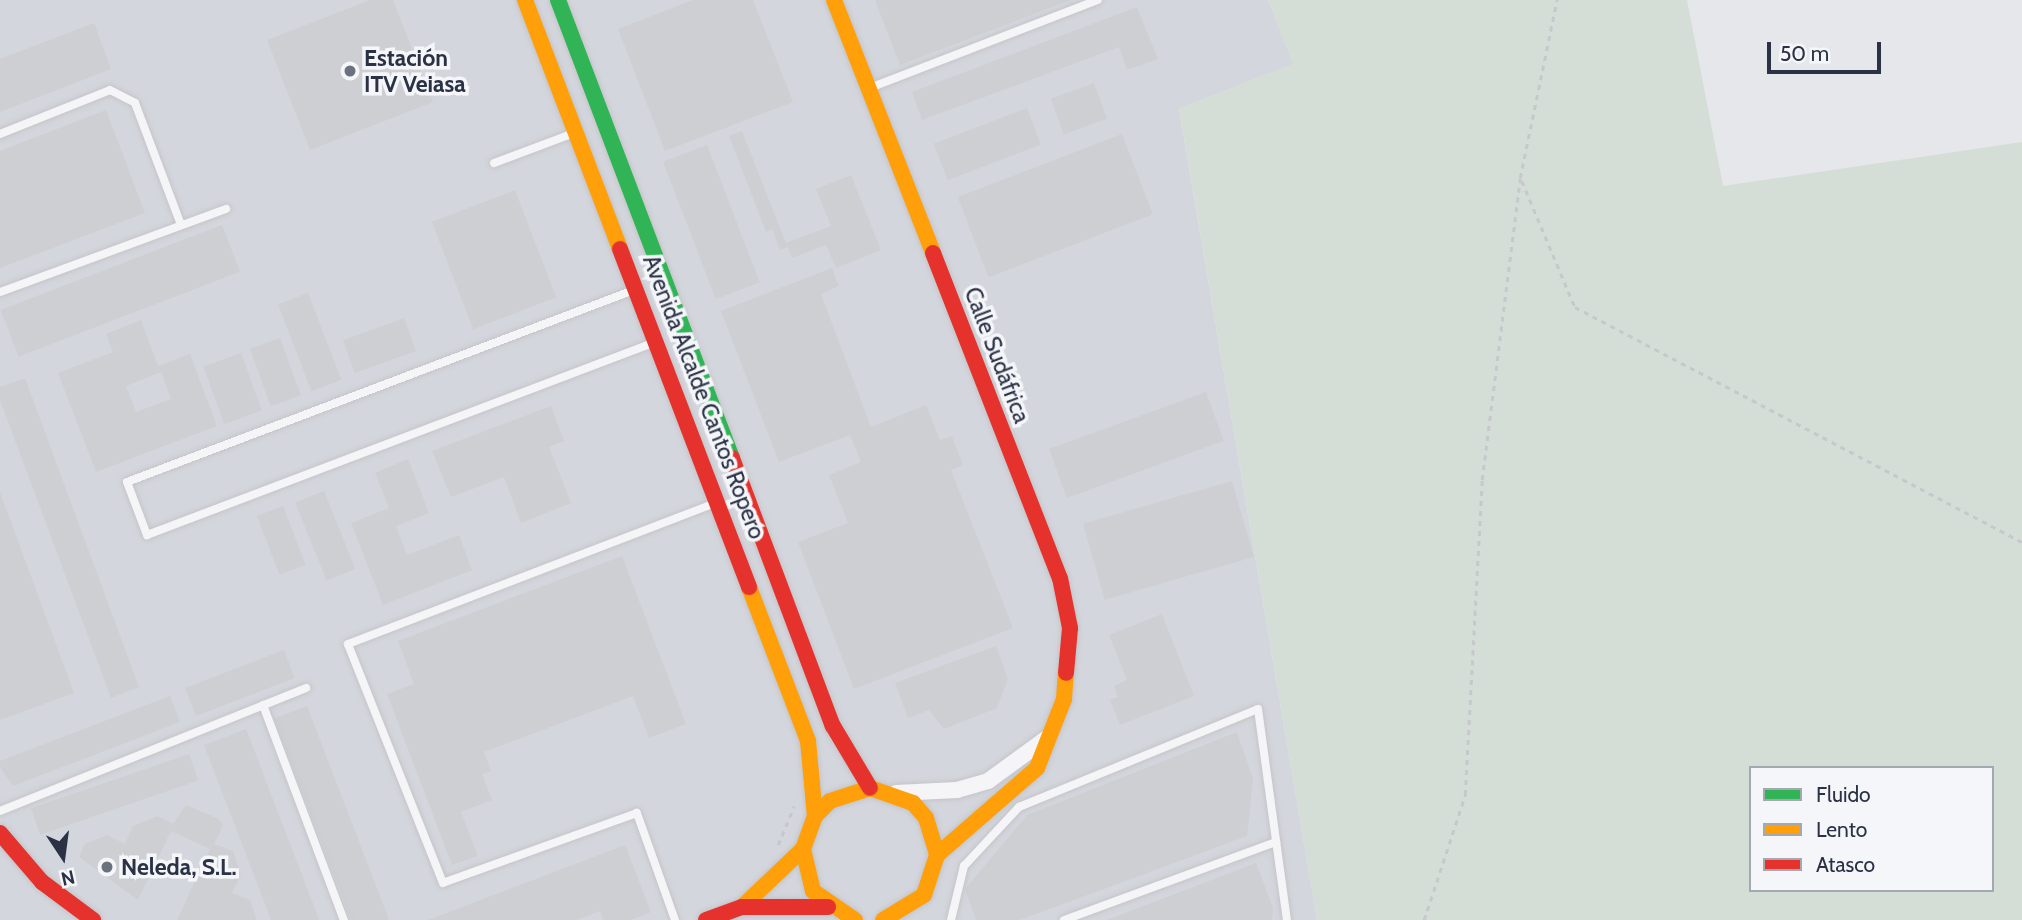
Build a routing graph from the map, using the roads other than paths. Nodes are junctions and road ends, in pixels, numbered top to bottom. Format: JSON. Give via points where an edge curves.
{"nodes":[{"id":1,"x":526,"y":0,"type":"edge"},
{"id":2,"x":558,"y":0,"type":"edge"},
{"id":3,"x":1098,"y":0,"type":"edge"},
{"id":4,"x":837,"y":1,"type":"edge"},
{"id":5,"x":868,"y":88,"type":"junction"},
{"id":6,"x":577,"y":132,"type":"junction"},
{"id":7,"x":0,"y":134,"type":"edge"},
{"id":8,"x":494,"y":163,"type":"dead end"},
{"id":9,"x":226,"y":209,"type":"dead end"},
{"id":10,"x":181,"y":225,"type":"junction"},
{"id":11,"x":638,"y":288,"type":"junction"},
{"id":12,"x":0,"y":292,"type":"edge"},
{"id":13,"x":659,"y":341,"type":"junction"},
{"id":14,"x":722,"y":500,"type":"junction"},
{"id":15,"x":306,"y":688,"type":"dead end"},
{"id":16,"x":263,"y":705,"type":"junction"},
{"id":17,"x":1051,"y":734,"type":"junction"},
{"id":18,"x":870,"y":788,"type":"junction"},
{"id":19,"x":896,"y":793,"type":"junction"},
{"id":20,"x":0,"y":811,"type":"edge"},
{"id":21,"x":815,"y":816,"type":"junction"},
{"id":22,"x":0,"y":833,"type":"edge"},
{"id":23,"x":1276,"y":842,"type":"junction"},
{"id":24,"x":803,"y":849,"type":"junction"},
{"id":25,"x":937,"y":855,"type":"junction"},
{"id":26,"x":924,"y":895,"type":"junction"},
{"id":27,"x":742,"y":907,"type":"junction"},
{"id":28,"x":828,"y":907,"type":"junction"},
{"id":29,"x":923,"y":919,"type":"edge"},
{"id":30,"x":93,"y":920,"type":"edge"},
{"id":31,"x":344,"y":920,"type":"edge"},
{"id":32,"x":675,"y":920,"type":"edge"},
{"id":33,"x":706,"y":920,"type":"edge"},
{"id":34,"x":855,"y":920,"type":"edge"},
{"id":35,"x":883,"y":920,"type":"edge"},
{"id":36,"x":951,"y":920,"type":"edge"},
{"id":37,"x":1064,"y":920,"type":"edge"},
{"id":38,"x":1287,"y":920,"type":"edge"}],
"edges":[{"from":1,"to":6,"type":"main road","name":"Avenida Alcalde Cantos Ropero"},
{"from":2,"to":18,"type":"main road","name":"Avenida Alcalde Cantos Ropero","via":[[833,726]]},
{"from":3,"to":5,"type":"lane"},
{"from":4,"to":5,"type":"main road","name":"Calle Sudáfrica"},
{"from":5,"to":17,"type":"main road","name":"Calle Sudáfrica","via":[[1060,578],[1069,666]]},
{"from":6,"to":8,"type":"lane"},
{"from":6,"to":11,"type":"main road","name":"Avenida Alcalde Cantos Ropero"},
{"from":7,"to":10,"type":"lane","via":[[110,90],[135,103]]},
{"from":9,"to":10,"type":"lane"},
{"from":10,"to":12,"type":"lane"},
{"from":11,"to":13,"type":"main road","name":"Avenida Alcalde Cantos Ropero"},
{"from":11,"to":13,"type":"lane","via":[[127,482],[148,535]]},
{"from":13,"to":14,"type":"main road","name":"Avenida Alcalde Cantos Ropero"},
{"from":14,"to":21,"type":"main road","name":"Avenida Alcalde Cantos Ropero","via":[[808,741]]},
{"from":14,"to":32,"type":"lane","via":[[348,644],[443,883],[637,813]]},
{"from":15,"to":16,"type":"lane"},
{"from":16,"to":20,"type":"lane"},
{"from":16,"to":31,"type":"lane"},
{"from":17,"to":19,"type":"street","via":[[988,780],[957,790]]},
{"from":17,"to":25,"type":"main road","name":"Calle Sudáfrica","via":[[1037,768]]},
{"from":18,"to":19,"type":"main road"},
{"from":18,"to":21,"type":"main road","via":[[830,801]]},
{"from":19,"to":25,"type":"main road","via":[[926,818]]},
{"from":21,"to":24,"type":"main road"},
{"from":22,"to":30,"type":"main road","via":[[42,882]]},
{"from":23,"to":36,"type":"lane","via":[[1258,709],[1019,807],[964,866]]},
{"from":23,"to":37,"type":"lane"},
{"from":23,"to":38,"type":"lane"},
{"from":24,"to":27,"type":"main road"},
{"from":24,"to":28,"type":"main road","via":[[813,891]]},
{"from":25,"to":26,"type":"main road"},
{"from":26,"to":29,"type":"main road"},
{"from":26,"to":35,"type":"main road"},
{"from":27,"to":28,"type":"main road"},
{"from":27,"to":33,"type":"main road"},
{"from":28,"to":34,"type":"main road"}]}
